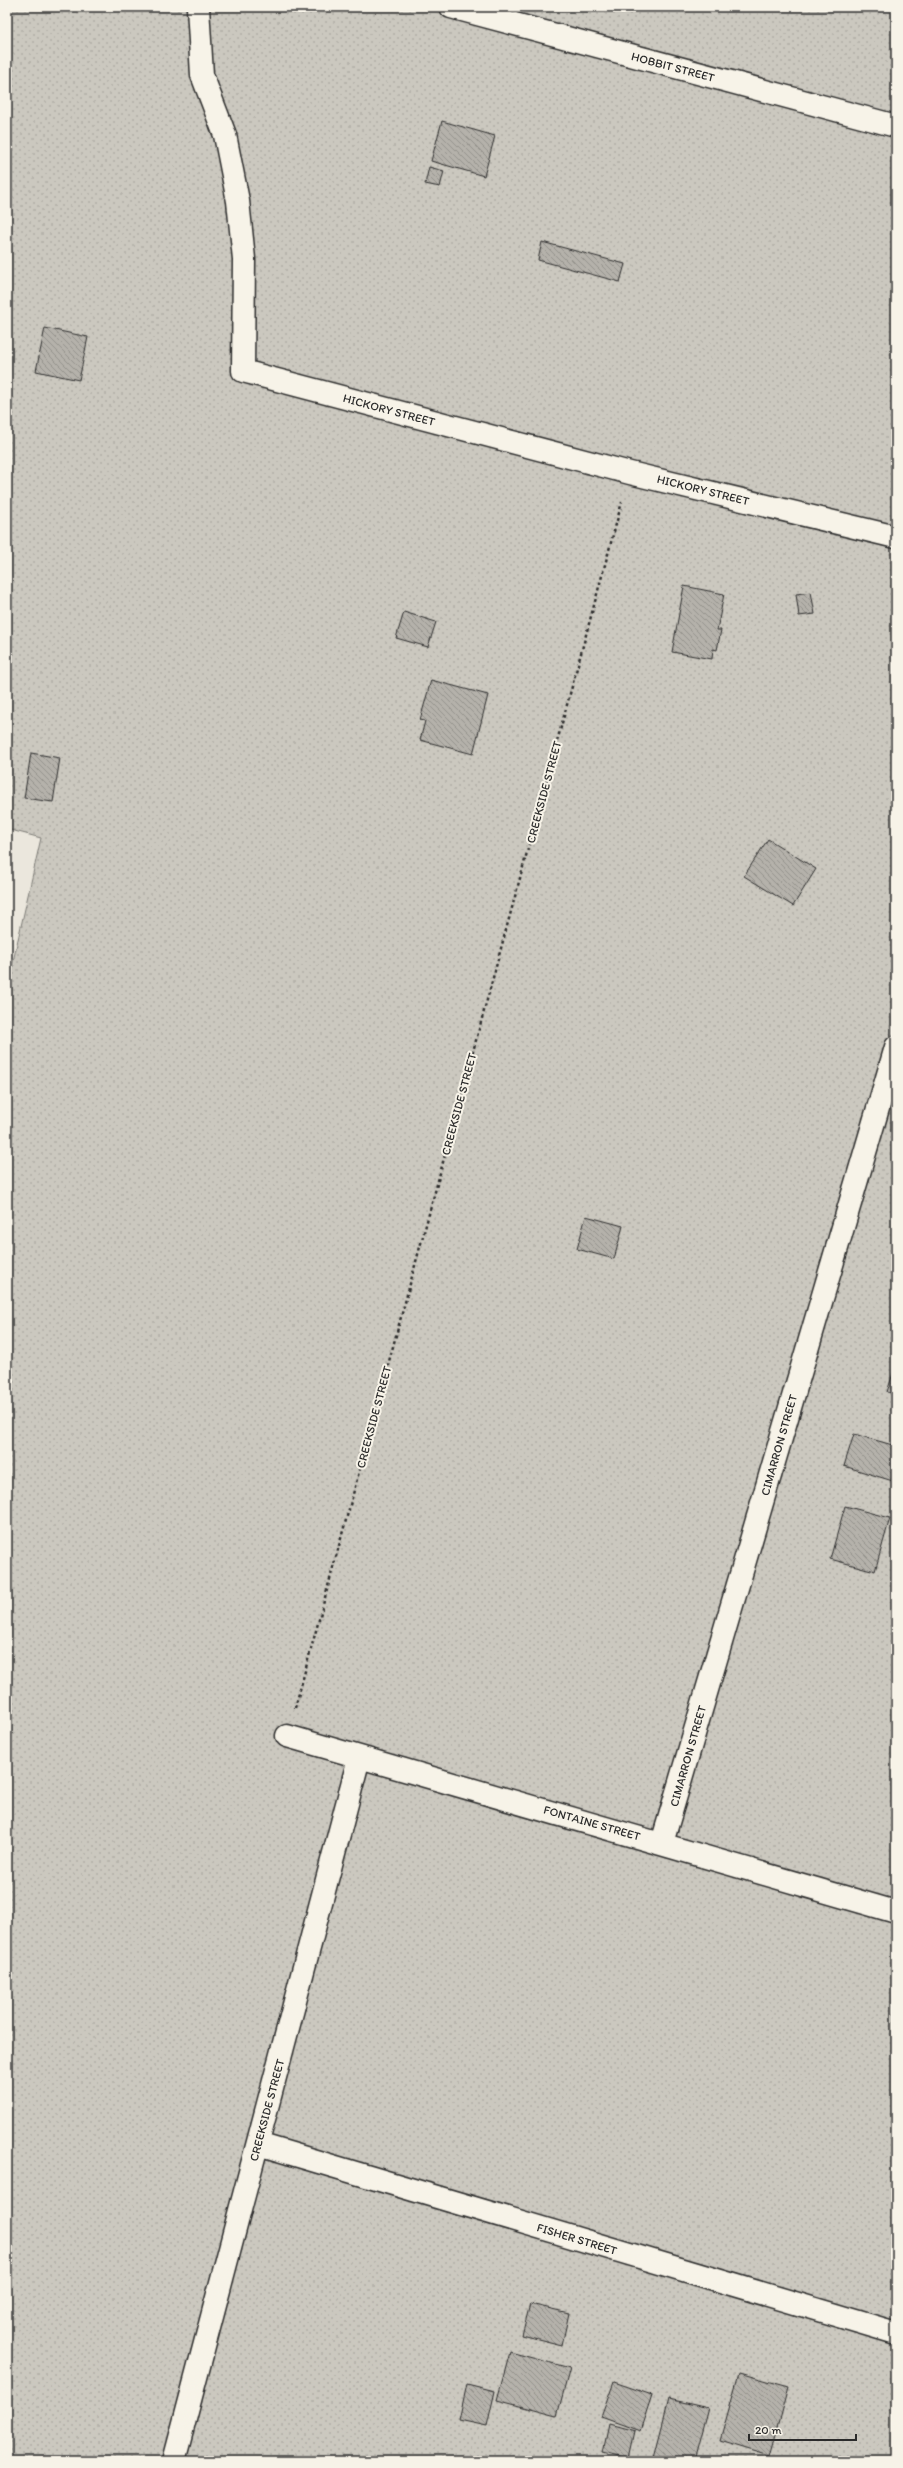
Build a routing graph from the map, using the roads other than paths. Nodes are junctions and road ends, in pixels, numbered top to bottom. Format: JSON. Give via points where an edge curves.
{"nodes":[{"id":1,"x":198,"y":7,"type":"edge"},
{"id":2,"x":451,"y":7,"type":"edge"},
{"id":3,"x":896,"y":126,"type":"edge"},
{"id":4,"x":896,"y":537,"type":"edge"},
{"id":5,"x":896,"y":1047,"type":"edge"},
{"id":6,"x":287,"y":1736,"type":"road end"},
{"id":7,"x":359,"y":1758,"type":"junction"},
{"id":8,"x":662,"y":1843,"type":"junction"},
{"id":9,"x":896,"y":1912,"type":"edge"},
{"id":10,"x":258,"y":2144,"type":"junction"},
{"id":11,"x":896,"y":2334,"type":"edge"},
{"id":12,"x":174,"y":2461,"type":"edge"}],
"edges":[{"from":1,"to":4,"type":"street","name":"HICKORY STREET","via":[[202,75],[225,135],[238,200],[244,259],[243,372],[630,473]]},
{"from":2,"to":3,"type":"street","name":"HOBBIT STREET"},
{"from":5,"to":8,"type":"street","name":"CIMARRON STREET"},
{"from":6,"to":7,"type":"street","name":"FONTAINE STREET"},
{"from":7,"to":8,"type":"street","name":"FONTAINE STREET"},
{"from":7,"to":10,"type":"street","name":"CREEKSIDE STREET"},
{"from":8,"to":9,"type":"street","name":"FONTAINE STREET"},
{"from":10,"to":11,"type":"street","name":"FISHER STREET"},
{"from":10,"to":12,"type":"street","name":"CREEKSIDE STREET"}]}
